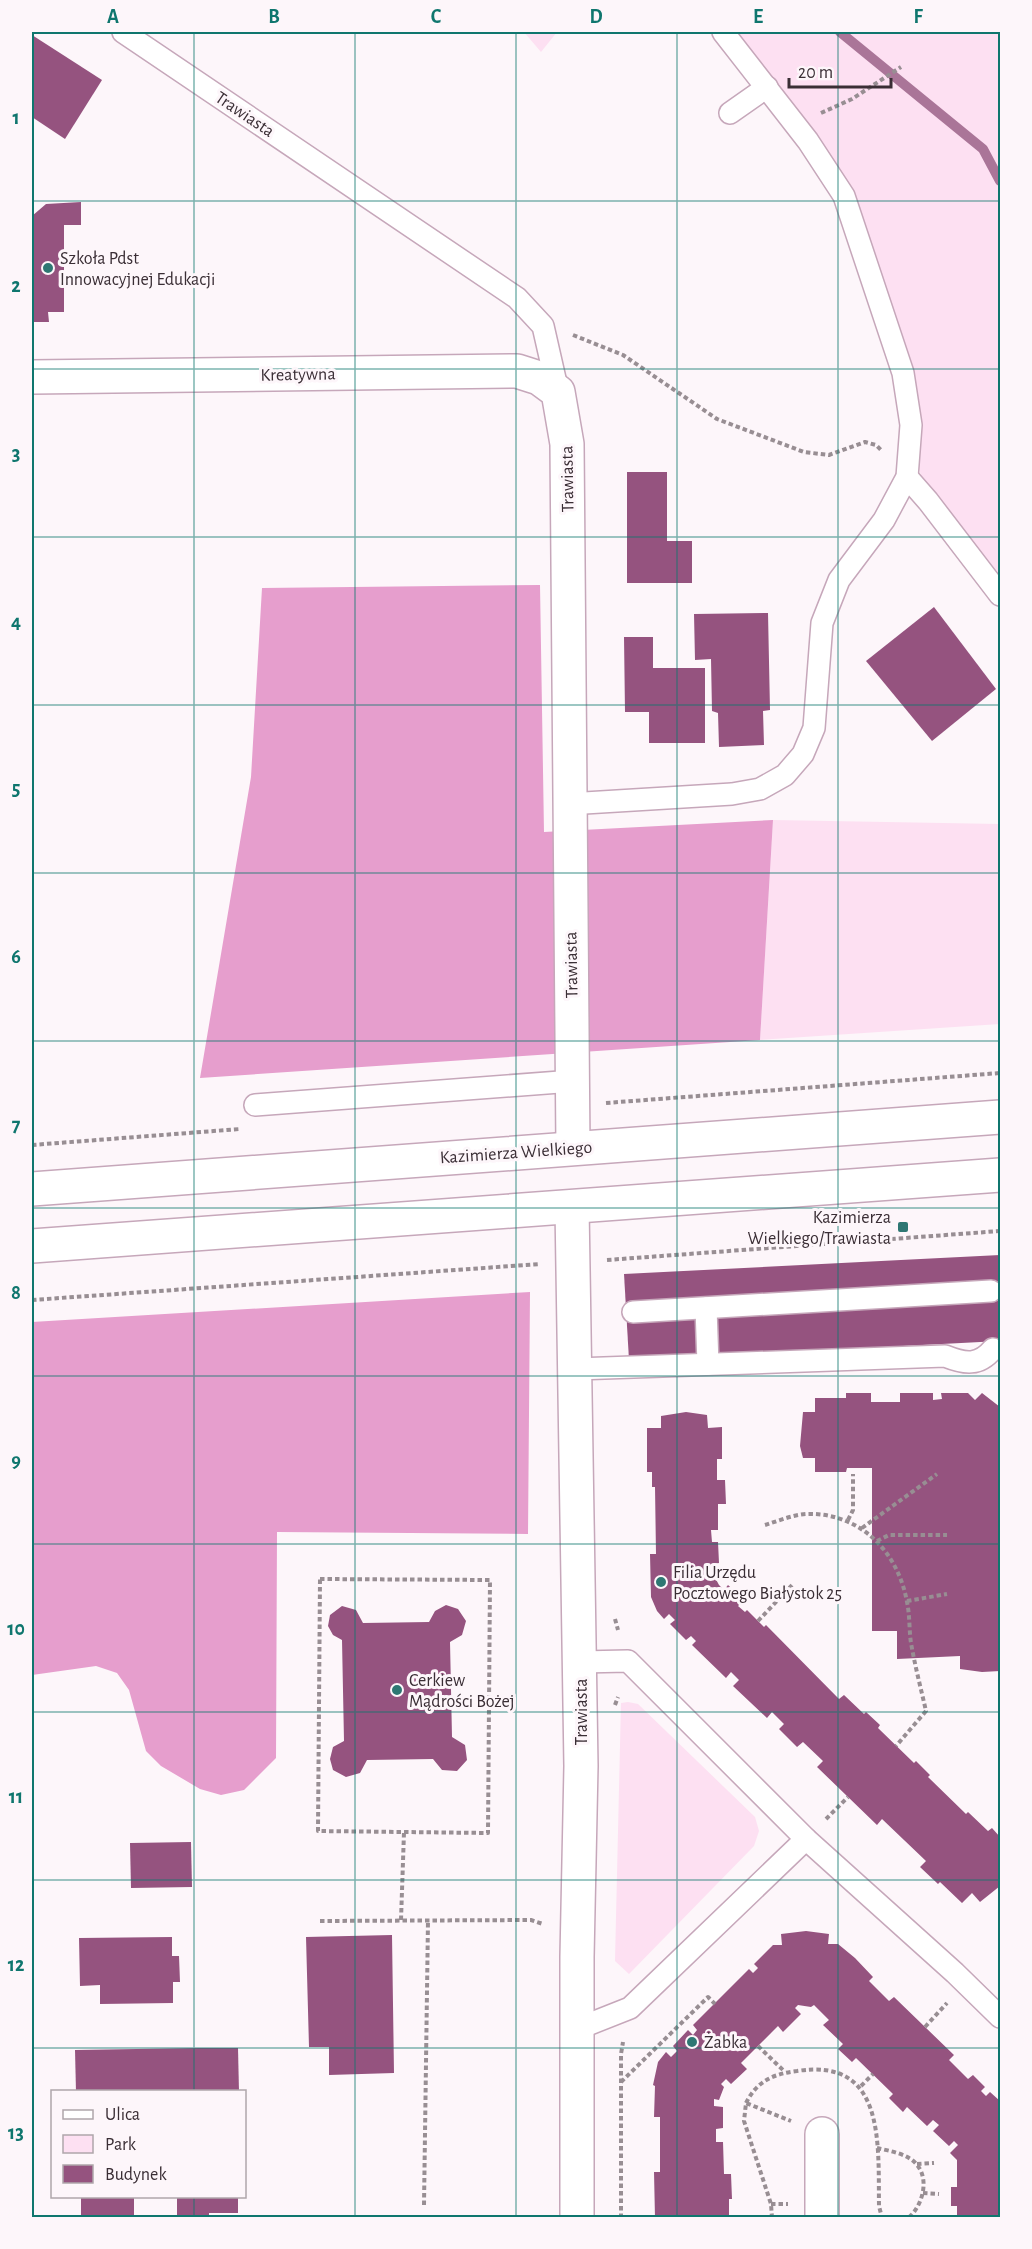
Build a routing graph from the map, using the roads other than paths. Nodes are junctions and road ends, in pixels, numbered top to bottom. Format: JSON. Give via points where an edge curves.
{"nodes":[{"id":1,"x":123,"y":32,"type":"edge"},
{"id":2,"x":723,"y":32,"type":"edge"},
{"id":3,"x":767,"y":87,"type":"junction"},
{"id":4,"x":730,"y":113,"type":"dead end"},
{"id":5,"x":32,"y":377,"type":"edge"},
{"id":6,"x":558,"y":392,"type":"junction"},
{"id":7,"x":907,"y":477,"type":"junction"},
{"id":8,"x":1000,"y":595,"type":"edge"},
{"id":9,"x":568,"y":804,"type":"junction"},
{"id":10,"x":573,"y":1081,"type":"junction"},
{"id":11,"x":255,"y":1105,"type":"dead end"},
{"id":12,"x":1000,"y":1117,"type":"edge"},
{"id":13,"x":573,"y":1148,"type":"junction"},
{"id":14,"x":1000,"y":1175,"type":"edge"},
{"id":15,"x":32,"y":1189,"type":"edge"},
{"id":16,"x":573,"y":1207,"type":"junction"},
{"id":17,"x":32,"y":1246,"type":"edge"},
{"id":18,"x":991,"y":1291,"type":"dead end"},
{"id":19,"x":706,"y":1308,"type":"junction"},
{"id":20,"x":633,"y":1312,"type":"dead end"},
{"id":21,"x":993,"y":1349,"type":"dead end"},
{"id":22,"x":708,"y":1364,"type":"junction"},
{"id":23,"x":576,"y":1369,"type":"junction"},
{"id":24,"x":580,"y":1662,"type":"junction"},
{"id":25,"x":806,"y":1839,"type":"junction"},
{"id":26,"x":1000,"y":2017,"type":"edge"},
{"id":27,"x":577,"y":2029,"type":"junction"},
{"id":28,"x":822,"y":2134,"type":"road end"},
{"id":29,"x":577,"y":2217,"type":"edge"},
{"id":30,"x":822,"y":2217,"type":"edge"}],
"edges":[{"from":1,"to":6,"type":"lane","name":"Trawiasta","via":[[517,298],[543,326]]},
{"from":2,"to":3,"type":"lane"},
{"from":3,"to":4,"type":"lane"},
{"from":3,"to":7,"type":"lane","via":[[844,196],[903,373],[911,425]]},
{"from":5,"to":6,"type":"street","name":"Kreatywna","via":[[517,371],[539,378]]},
{"from":6,"to":9,"type":"street","name":"Trawiasta","via":[[567,444]]},
{"from":7,"to":8,"type":"lane"},
{"from":7,"to":9,"type":"lane","via":[[884,520],[838,580],[822,624],[814,728],[803,754],[785,775],[760,789],[732,794]]},
{"from":9,"to":10,"type":"street","name":"Trawiasta"},
{"from":10,"to":11,"type":"lane"},
{"from":10,"to":13,"type":"street","name":"Trawiasta"},
{"from":12,"to":13,"type":"street","name":"Kazimierza Wielkiego"},
{"from":13,"to":15,"type":"street","name":"Kazimierza Wielkiego"},
{"from":14,"to":16,"type":"street"},
{"from":16,"to":17,"type":"street"},
{"from":16,"to":23,"type":"street","name":"Trawiasta"},
{"from":18,"to":19,"type":"lane"},
{"from":19,"to":20,"type":"lane"},
{"from":19,"to":22,"type":"lane"},
{"from":21,"to":22,"type":"lane","via":[[976,1362],[962,1363],[945,1356]]},
{"from":22,"to":23,"type":"lane"},
{"from":23,"to":24,"type":"street","name":"Trawiasta"},
{"from":24,"to":25,"type":"lane","via":[[628,1661]]},
{"from":24,"to":27,"type":"street","name":"Trawiasta"},
{"from":25,"to":26,"type":"lane"},
{"from":25,"to":27,"type":"lane","via":[[630,2008]]},
{"from":27,"to":29,"type":"street","name":"Trawiasta"},
{"from":28,"to":30,"type":"street"}]}
